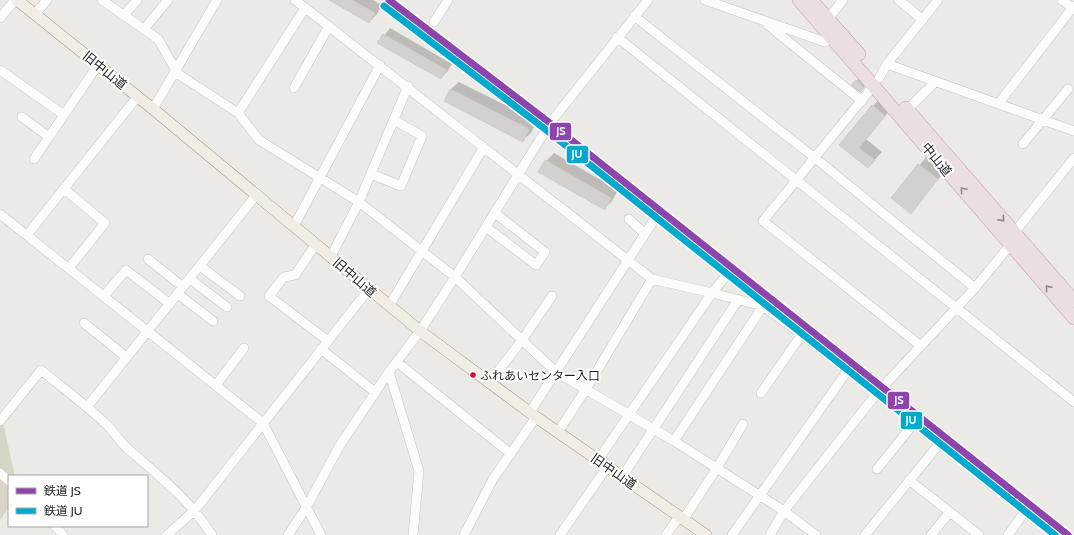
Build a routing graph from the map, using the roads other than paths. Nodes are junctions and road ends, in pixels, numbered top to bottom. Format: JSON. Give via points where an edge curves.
{"nodes":[{"id":1,"x":16,"y":0,"type":"edge"},
{"id":2,"x":46,"y":0,"type":"edge"},
{"id":3,"x":102,"y":0,"type":"edge"},
{"id":4,"x":137,"y":0,"type":"edge"},
{"id":5,"x":168,"y":0,"type":"edge"},
{"id":6,"x":218,"y":0,"type":"edge"},
{"id":7,"x":295,"y":0,"type":"edge"},
{"id":8,"x":448,"y":0,"type":"edge"},
{"id":9,"x":648,"y":0,"type":"edge"},
{"id":10,"x":705,"y":0,"type":"edge"},
{"id":11,"x":799,"y":0,"type":"edge"},
{"id":12,"x":811,"y":0,"type":"edge"},
{"id":13,"x":843,"y":0,"type":"edge"},
{"id":14,"x":899,"y":0,"type":"edge"},
{"id":15,"x":938,"y":0,"type":"edge"},
{"id":16,"x":1062,"y":0,"type":"edge"},
{"id":17,"x":305,"y":8,"type":"junction"},
{"id":18,"x":1074,"y":8,"type":"edge"},
{"id":19,"x":35,"y":14,"type":"junction"},
{"id":20,"x":124,"y":15,"type":"junction"},
{"id":21,"x":634,"y":16,"type":"junction"},
{"id":22,"x":0,"y":18,"type":"edge"},
{"id":23,"x":828,"y":19,"type":"junction"},
{"id":24,"x":923,"y":20,"type":"junction"},
{"id":25,"x":764,"y":21,"type":"junction"},
{"id":26,"x":434,"y":22,"type":"dead end"},
{"id":27,"x":329,"y":26,"type":"junction"},
{"id":28,"x":144,"y":29,"type":"junction"},
{"id":29,"x":617,"y":37,"type":"junction"},
{"id":30,"x":832,"y":38,"type":"junction"},
{"id":31,"x":98,"y":64,"type":"junction"},
{"id":32,"x":887,"y":64,"type":"junction"},
{"id":33,"x":380,"y":65,"type":"junction"},
{"id":34,"x":0,"y":70,"type":"edge"},
{"id":35,"x":176,"y":70,"type":"junction"},
{"id":36,"x":877,"y":82,"type":"junction"},
{"id":37,"x":935,"y":82,"type":"junction"},
{"id":38,"x":408,"y":86,"type":"junction"},
{"id":39,"x":294,"y":88,"type":"dead end"},
{"id":40,"x":1068,"y":89,"type":"dead end"},
{"id":41,"x":138,"y":96,"type":"junction"},
{"id":42,"x":862,"y":101,"type":"junction"},
{"id":43,"x":998,"y":104,"type":"junction"},
{"id":44,"x":153,"y":109,"type":"junction"},
{"id":45,"x":907,"y":110,"type":"junction"},
{"id":46,"x":238,"y":113,"type":"junction"},
{"id":47,"x":64,"y":115,"type":"junction"},
{"id":48,"x":22,"y":116,"type":"dead end"},
{"id":49,"x":394,"y":120,"type":"junction"},
{"id":50,"x":1045,"y":120,"type":"junction"},
{"id":51,"x":1074,"y":131,"type":"edge"},
{"id":52,"x":49,"y":137,"type":"junction"},
{"id":53,"x":1023,"y":144,"type":"dead end"},
{"id":54,"x":484,"y":147,"type":"junction"},
{"id":55,"x":814,"y":158,"type":"junction"},
{"id":56,"x":1074,"y":158,"type":"edge"},
{"id":57,"x":34,"y":159,"type":"dead end"},
{"id":58,"x":519,"y":173,"type":"junction"},
{"id":59,"x":371,"y":174,"type":"junction"},
{"id":60,"x":321,"y":179,"type":"junction"},
{"id":61,"x":797,"y":180,"type":"junction"},
{"id":62,"x":64,"y":189,"type":"junction"},
{"id":63,"x":257,"y":194,"type":"junction"},
{"id":64,"x":359,"y":202,"type":"junction"},
{"id":65,"x":495,"y":213,"type":"junction"},
{"id":66,"x":0,"y":214,"type":"edge"},
{"id":67,"x":629,"y":219,"type":"dead end"},
{"id":68,"x":654,"y":220,"type":"dead end"},
{"id":69,"x":294,"y":226,"type":"junction"},
{"id":70,"x":486,"y":227,"type":"junction"},
{"id":71,"x":645,"y":234,"type":"junction"},
{"id":72,"x":27,"y":235,"type":"junction"},
{"id":73,"x":1012,"y":239,"type":"junction"},
{"id":74,"x":316,"y":244,"type":"junction"},
{"id":75,"x":422,"y":252,"type":"junction"},
{"id":76,"x":331,"y":256,"type":"junction"},
{"id":77,"x":148,"y":259,"type":"dead end"},
{"id":78,"x":628,"y":261,"type":"junction"},
{"id":79,"x":200,"y":266,"type":"junction"},
{"id":80,"x":69,"y":268,"type":"junction"},
{"id":81,"x":456,"y":277,"type":"junction"},
{"id":82,"x":725,"y":277,"type":"dead end"},
{"id":83,"x":190,"y":279,"type":"junction"},
{"id":84,"x":652,"y":279,"type":"junction"},
{"id":85,"x":975,"y":288,"type":"junction"},
{"id":86,"x":369,"y":290,"type":"junction"},
{"id":87,"x":180,"y":291,"type":"junction"},
{"id":88,"x":712,"y":293,"type":"junction"},
{"id":89,"x":104,"y":296,"type":"junction"},
{"id":90,"x":240,"y":296,"type":"dead end"},
{"id":91,"x":552,"y":296,"type":"dead end"},
{"id":92,"x":738,"y":300,"type":"junction"},
{"id":93,"x":1074,"y":301,"type":"edge"},
{"id":94,"x":170,"y":304,"type":"junction"},
{"id":95,"x":389,"y":306,"type":"junction"},
{"id":96,"x":764,"y":306,"type":"junction"},
{"id":97,"x":228,"y":307,"type":"dead end"},
{"id":98,"x":955,"y":308,"type":"junction"},
{"id":99,"x":1074,"y":318,"type":"edge"},
{"id":100,"x":212,"y":321,"type":"dead end"},
{"id":101,"x":84,"y":323,"type":"dead end"},
{"id":102,"x":148,"y":331,"type":"junction"},
{"id":103,"x":420,"y":331,"type":"junction"},
{"id":104,"x":802,"y":334,"type":"junction"},
{"id":105,"x":522,"y":340,"type":"junction"},
{"id":106,"x":328,"y":341,"type":"junction"},
{"id":107,"x":921,"y":346,"type":"junction"},
{"id":108,"x":244,"y":348,"type":"dead end"},
{"id":109,"x":321,"y":349,"type":"junction"},
{"id":110,"x":126,"y":357,"type":"junction"},
{"id":111,"x":397,"y":362,"type":"junction"},
{"id":112,"x":848,"y":370,"type":"junction"},
{"id":113,"x":389,"y":372,"type":"junction"},
{"id":114,"x":556,"y":372,"type":"junction"},
{"id":115,"x":489,"y":383,"type":"junction"},
{"id":116,"x":216,"y":385,"type":"junction"},
{"id":117,"x":586,"y":389,"type":"junction"},
{"id":118,"x":375,"y":392,"type":"junction"},
{"id":119,"x":761,"y":393,"type":"dead end"},
{"id":120,"x":877,"y":393,"type":"junction"},
{"id":121,"x":1074,"y":402,"type":"edge"},
{"id":122,"x":87,"y":407,"type":"junction"},
{"id":123,"x":630,"y":414,"type":"junction"},
{"id":124,"x":533,"y":415,"type":"junction"},
{"id":125,"x":0,"y":421,"type":"edge"},
{"id":126,"x":915,"y":422,"type":"junction"},
{"id":127,"x":262,"y":423,"type":"junction"},
{"id":128,"x":743,"y":424,"type":"dead end"},
{"id":129,"x":653,"y":428,"type":"junction"},
{"id":130,"x":558,"y":432,"type":"junction"},
{"id":131,"x":674,"y":441,"type":"junction"},
{"id":132,"x":511,"y":454,"type":"junction"},
{"id":133,"x":603,"y":463,"type":"junction"},
{"id":134,"x":717,"y":468,"type":"junction"},
{"id":135,"x":877,"y":469,"type":"dead end"},
{"id":136,"x":0,"y":473,"type":"edge"},
{"id":137,"x":622,"y":477,"type":"junction"},
{"id":138,"x":8,"y":480,"type":"edge"},
{"id":139,"x":909,"y":480,"type":"junction"},
{"id":140,"x":759,"y":495,"type":"junction"},
{"id":141,"x":306,"y":508,"type":"junction"},
{"id":142,"x":195,"y":510,"type":"junction"},
{"id":143,"x":784,"y":511,"type":"junction"},
{"id":144,"x":949,"y":513,"type":"junction"},
{"id":145,"x":1021,"y":517,"type":"dead end"},
{"id":146,"x":681,"y":519,"type":"junction"},
{"id":147,"x":56,"y":527,"type":"edge"},
{"id":148,"x":975,"y":534,"type":"edge"},
{"id":149,"x":63,"y":535,"type":"edge"},
{"id":150,"x":167,"y":535,"type":"edge"},
{"id":151,"x":212,"y":535,"type":"edge"},
{"id":152,"x":288,"y":535,"type":"edge"},
{"id":153,"x":321,"y":535,"type":"edge"},
{"id":154,"x":413,"y":535,"type":"edge"},
{"id":155,"x":464,"y":535,"type":"edge"},
{"id":156,"x":560,"y":535,"type":"edge"},
{"id":157,"x":666,"y":535,"type":"edge"},
{"id":158,"x":706,"y":535,"type":"edge"},
{"id":159,"x":732,"y":535,"type":"edge"},
{"id":160,"x":770,"y":535,"type":"edge"},
{"id":161,"x":816,"y":535,"type":"edge"},
{"id":162,"x":865,"y":535,"type":"edge"},
{"id":163,"x":931,"y":535,"type":"edge"},
{"id":164,"x":1008,"y":535,"type":"edge"}],
"edges":[{"from":1,"to":19,"type":"main road","name":"旧中山道"},
{"from":1,"to":22,"type":"street"},
{"from":2,"to":19,"type":"street"},
{"from":3,"to":20,"type":"street"},
{"from":4,"to":20,"type":"street"},
{"from":5,"to":28,"type":"street"},
{"from":6,"to":35,"type":"street"},
{"from":7,"to":17,"type":"street"},
{"from":8,"to":26,"type":"street"},
{"from":9,"to":21,"type":"street"},
{"from":10,"to":25,"type":"street"},
{"from":11,"to":30,"type":"highway","name":"中山道"},
{"from":12,"to":23,"type":"highway","name":"中山道"},
{"from":13,"to":23,"type":"street"},
{"from":14,"to":24,"type":"street"},
{"from":15,"to":24,"type":"street"},
{"from":16,"to":18,"type":"street"},
{"from":17,"to":27,"type":"street"},
{"from":17,"to":46,"type":"street"},
{"from":18,"to":43,"type":"street"},
{"from":19,"to":31,"type":"main road","name":"旧中山道"},
{"from":20,"to":28,"type":"street"},
{"from":21,"to":29,"type":"street"},
{"from":21,"to":55,"type":"street"},
{"from":23,"to":36,"type":"highway","name":"中山道"},
{"from":24,"to":32,"type":"street"},
{"from":25,"to":30,"type":"street","via":[[825,42]]},
{"from":25,"to":42,"type":"street"},
{"from":27,"to":33,"type":"street"},
{"from":27,"to":39,"type":"street"},
{"from":28,"to":35,"type":"street","via":[[158,39]]},
{"from":29,"to":58,"type":"street","via":[[550,123]]},
{"from":29,"to":61,"type":"street"},
{"from":30,"to":36,"type":"highway","name":"中山道"},
{"from":31,"to":41,"type":"main road","name":"旧中山道"},
{"from":31,"to":47,"type":"street"},
{"from":32,"to":36,"type":"street"},
{"from":32,"to":37,"type":"street"},
{"from":33,"to":38,"type":"street"},
{"from":33,"to":60,"type":"street"},
{"from":34,"to":47,"type":"street"},
{"from":35,"to":44,"type":"street"},
{"from":35,"to":46,"type":"street","via":[[178,74]]},
{"from":36,"to":42,"type":"street"},
{"from":36,"to":45,"type":"highway","name":"中山道"},
{"from":73,"to":36,"type":"highway","name":"中山道","one_way":true},
{"from":37,"to":43,"type":"street"},
{"from":37,"to":45,"type":"street"},
{"from":38,"to":49,"type":"street"},
{"from":38,"to":54,"type":"street"},
{"from":40,"to":50,"type":"street"},
{"from":41,"to":44,"type":"main road","name":"旧中山道"},
{"from":41,"to":62,"type":"street"},
{"from":42,"to":55,"type":"street"},
{"from":43,"to":50,"type":"street"},
{"from":44,"to":63,"type":"main road","name":"旧中山道"},
{"from":45,"to":73,"type":"highway","name":"中山道","one_way":true},
{"from":46,"to":60,"type":"street","via":[[259,140]]},
{"from":47,"to":52,"type":"street"},
{"from":48,"to":52,"type":"street"},
{"from":49,"to":59,"type":"street"},
{"from":49,"to":59,"type":"street","via":[[422,136],[404,179],[401,186]]},
{"from":50,"to":51,"type":"street"},
{"from":50,"to":53,"type":"street"},
{"from":52,"to":57,"type":"street"},
{"from":54,"to":58,"type":"street"},
{"from":54,"to":75,"type":"street"},
{"from":55,"to":61,"type":"street"},
{"from":55,"to":85,"type":"street"},
{"from":56,"to":73,"type":"street"},
{"from":58,"to":65,"type":"street"},
{"from":58,"to":78,"type":"street"},
{"from":59,"to":64,"type":"street"},
{"from":60,"to":64,"type":"street"},
{"from":60,"to":69,"type":"street"},
{"from":61,"to":98,"type":"street"},
{"from":61,"to":107,"type":"street","via":[[763,221]]},
{"from":62,"to":72,"type":"street"},
{"from":62,"to":80,"type":"street","via":[[105,223]]},
{"from":63,"to":69,"type":"main road","name":"旧中山道"},
{"from":63,"to":79,"type":"street"},
{"from":64,"to":75,"type":"street"},
{"from":64,"to":76,"type":"street"},
{"from":65,"to":70,"type":"street"},
{"from":65,"to":70,"type":"street","via":[[545,252],[536,265]]},
{"from":66,"to":72,"type":"street"},
{"from":67,"to":71,"type":"street"},
{"from":68,"to":71,"type":"street"},
{"from":69,"to":74,"type":"main road","name":"旧中山道"},
{"from":70,"to":81,"type":"street"},
{"from":71,"to":78,"type":"street"},
{"from":72,"to":80,"type":"street"},
{"from":73,"to":85,"type":"street"},
{"from":73,"to":93,"type":"highway","name":"中山道"},
{"from":99,"to":73,"type":"highway","name":"中山道","one_way":true},
{"from":74,"to":76,"type":"main road","name":"旧中山道"},
{"from":74,"to":106,"type":"street","via":[[295,275],[284,277],[269,296]]},
{"from":75,"to":81,"type":"street"},
{"from":75,"to":95,"type":"street"},
{"from":76,"to":86,"type":"main road","name":"旧中山道"},
{"from":77,"to":87,"type":"street"},
{"from":78,"to":84,"type":"street"},
{"from":78,"to":114,"type":"street"},
{"from":79,"to":83,"type":"street"},
{"from":79,"to":90,"type":"street"},
{"from":80,"to":89,"type":"street"},
{"from":81,"to":103,"type":"street"},
{"from":81,"to":105,"type":"street"},
{"from":82,"to":88,"type":"street"},
{"from":83,"to":87,"type":"street"},
{"from":83,"to":97,"type":"street"},
{"from":84,"to":88,"type":"street"},
{"from":84,"to":117,"type":"street"},
{"from":85,"to":98,"type":"street"},
{"from":86,"to":95,"type":"main road","name":"旧中山道"},
{"from":86,"to":106,"type":"street"},
{"from":87,"to":94,"type":"street"},
{"from":87,"to":100,"type":"street"},
{"from":88,"to":92,"type":"street"},
{"from":88,"to":123,"type":"street"},
{"from":89,"to":94,"type":"street","via":[[126,270]]},
{"from":89,"to":102,"type":"street"},
{"from":91,"to":105,"type":"street"},
{"from":92,"to":96,"type":"street"},
{"from":92,"to":129,"type":"street"},
{"from":94,"to":102,"type":"street"},
{"from":95,"to":103,"type":"main road","name":"旧中山道"},
{"from":96,"to":104,"type":"street"},
{"from":96,"to":131,"type":"street"},
{"from":98,"to":107,"type":"street"},
{"from":98,"to":121,"type":"street"},
{"from":101,"to":110,"type":"street"},
{"from":102,"to":110,"type":"street"},
{"from":102,"to":116,"type":"street"},
{"from":103,"to":111,"type":"street"},
{"from":103,"to":115,"type":"main road","name":"旧中山道"},
{"from":104,"to":112,"type":"street"},
{"from":104,"to":119,"type":"street"},
{"from":105,"to":114,"type":"street"},
{"from":105,"to":115,"type":"street"},
{"from":106,"to":109,"type":"street"},
{"from":107,"to":120,"type":"street"},
{"from":108,"to":116,"type":"street"},
{"from":109,"to":118,"type":"street"},
{"from":109,"to":127,"type":"street"},
{"from":110,"to":122,"type":"street"},
{"from":111,"to":113,"type":"street"},
{"from":111,"to":132,"type":"street"},
{"from":112,"to":120,"type":"street"},
{"from":112,"to":140,"type":"street"},
{"from":113,"to":118,"type":"street"},
{"from":113,"to":154,"type":"street","via":[[419,471]]},
{"from":114,"to":117,"type":"street"},
{"from":114,"to":124,"type":"street"},
{"from":115,"to":124,"type":"main road","name":"旧中山道"},
{"from":116,"to":127,"type":"street"},
{"from":117,"to":123,"type":"street"},
{"from":117,"to":130,"type":"street"},
{"from":118,"to":141,"type":"street","via":[[340,445]]},
{"from":120,"to":126,"type":"street"},
{"from":120,"to":143,"type":"street"},
{"from":122,"to":125,"type":"street","via":[[41,370]]},
{"from":122,"to":142,"type":"street"},
{"from":123,"to":129,"type":"street"},
{"from":123,"to":133,"type":"street"},
{"from":124,"to":130,"type":"main road","name":"旧中山道"},
{"from":124,"to":132,"type":"street"},
{"from":126,"to":135,"type":"street"},
{"from":126,"to":139,"type":"street","via":[[940,443]]},
{"from":127,"to":141,"type":"street"},
{"from":127,"to":142,"type":"street"},
{"from":128,"to":134,"type":"street"},
{"from":129,"to":131,"type":"street"},
{"from":129,"to":137,"type":"street"},
{"from":130,"to":133,"type":"main road","name":"旧中山道"},
{"from":131,"to":134,"type":"street"},
{"from":132,"to":155,"type":"street","via":[[493,479]]},
{"from":133,"to":137,"type":"main road","name":"旧中山道"},
{"from":133,"to":156,"type":"street"},
{"from":134,"to":140,"type":"street"},
{"from":134,"to":146,"type":"street"},
{"from":136,"to":138,"type":"street"},
{"from":137,"to":146,"type":"main road","name":"旧中山道"},
{"from":139,"to":144,"type":"street"},
{"from":139,"to":162,"type":"street"},
{"from":140,"to":143,"type":"street"},
{"from":140,"to":159,"type":"street"},
{"from":141,"to":152,"type":"street"},
{"from":141,"to":153,"type":"street"},
{"from":142,"to":150,"type":"street"},
{"from":142,"to":151,"type":"street"},
{"from":143,"to":160,"type":"street"},
{"from":143,"to":161,"type":"street"},
{"from":144,"to":148,"type":"street"},
{"from":144,"to":163,"type":"street"},
{"from":145,"to":164,"type":"street"},
{"from":146,"to":157,"type":"street"},
{"from":146,"to":158,"type":"main road","name":"旧中山道"},
{"from":147,"to":149,"type":"street"}]}
